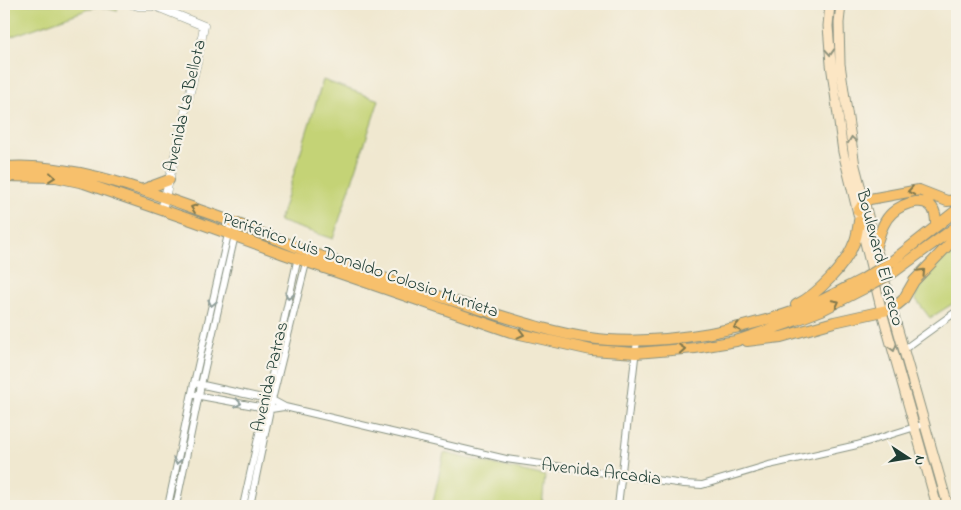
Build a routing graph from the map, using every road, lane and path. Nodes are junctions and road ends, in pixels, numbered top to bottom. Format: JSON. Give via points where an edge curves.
{"nodes":[{"id":1,"x":830,"y":4,"type":"edge"},
{"id":2,"x":840,"y":4,"type":"edge"},
{"id":3,"x":136,"y":5,"type":"edge"},
{"id":4,"x":152,"y":5,"type":"edge"},
{"id":5,"x":4,"y":167,"type":"edge"},
{"id":6,"x":4,"y":176,"type":"edge"},
{"id":7,"x":170,"y":180,"type":"junction"},
{"id":8,"x":140,"y":190,"type":"junction"},
{"id":9,"x":165,"y":198,"type":"junction"},
{"id":10,"x":957,"y":200,"type":"edge"},
{"id":11,"x":162,"y":210,"type":"junction"},
{"id":12,"x":957,"y":210,"type":"edge"},
{"id":13,"x":860,"y":211,"type":"junction"},
{"id":14,"x":235,"y":222,"type":"junction"},
{"id":15,"x":936,"y":226,"type":"junction"},
{"id":16,"x":957,"y":226,"type":"edge"},
{"id":17,"x":231,"y":234,"type":"junction"},
{"id":18,"x":957,"y":236,"type":"edge"},
{"id":19,"x":876,"y":245,"type":"junction"},
{"id":20,"x":304,"y":255,"type":"junction"},
{"id":21,"x":892,"y":267,"type":"junction"},
{"id":22,"x":865,"y":283,"type":"junction"},
{"id":23,"x":887,"y":310,"type":"junction"},
{"id":24,"x":957,"y":310,"type":"edge"},
{"id":25,"x":767,"y":319,"type":"junction"},
{"id":26,"x":637,"y":340,"type":"junction"},
{"id":27,"x":736,"y":341,"type":"junction"},
{"id":28,"x":904,"y":350,"type":"junction"},
{"id":29,"x":636,"y":353,"type":"junction"},
{"id":30,"x":197,"y":384,"type":"junction"},
{"id":31,"x":195,"y":395,"type":"junction"},
{"id":32,"x":269,"y":399,"type":"junction"},
{"id":33,"x":285,"y":407,"type":"junction"},
{"id":34,"x":267,"y":408,"type":"junction"},
{"id":35,"x":925,"y":424,"type":"junction"},
{"id":36,"x":915,"y":427,"type":"junction"},
{"id":37,"x":622,"y":475,"type":"junction"},
{"id":38,"x":168,"y":506,"type":"edge"},
{"id":39,"x":176,"y":506,"type":"edge"},
{"id":40,"x":243,"y":506,"type":"edge"},
{"id":41,"x":250,"y":506,"type":"edge"},
{"id":42,"x":618,"y":506,"type":"edge"},
{"id":43,"x":937,"y":506,"type":"edge"},
{"id":44,"x":948,"y":506,"type":"edge"}],
"edges":[{"from":1,"to":13,"type":"main road","name":"Boulevard El Greco","one_way":true,"via":[[828,26],[834,94],[843,152]]},
{"from":13,"to":2,"type":"main road","name":"Boulevard El Greco","one_way":true,"via":[[840,64]]},
{"from":3,"to":4,"type":"street"},
{"from":4,"to":7,"type":"street","name":"Avenida La Bellota","via":[[204,26]]},
{"from":5,"to":8,"type":"main road","name":"Periférico Luis Donaldo Colosio Murrieta","via":[[56,168]]},
{"from":6,"to":11,"type":"main road","name":"Periférico Luis Donaldo Colosio Murrieta","one_way":true,"via":[[56,177],[84,183]]},
{"from":7,"to":8,"type":"main road"},
{"from":7,"to":9,"type":"street","name":"Avenida La Bellota"},
{"from":8,"to":9,"type":"main road","name":"Periférico Luis Donaldo Colosio Murrieta"},
{"from":9,"to":11,"type":"street","name":"Avenida La Bellota"},
{"from":14,"to":9,"type":"main road","name":"Periférico Luis Donaldo Colosio Murrieta","one_way":true},
{"from":10,"to":13,"type":"main road","one_way":true,"via":[[947,200],[919,190],[870,199]]},
{"from":11,"to":17,"type":"main road","name":"Periférico Luis Donaldo Colosio Murrieta"},
{"from":12,"to":15,"type":"main road","name":"Periférico Luis Donaldo Colosio Murrieta"},
{"from":13,"to":19,"type":"main road","name":"Boulevard El Greco"},
{"from":13,"to":23,"type":"main road","name":"Boulevard El Greco"},
{"from":13,"to":25,"type":"main road","via":[[855,243],[848,255],[814,294]]},
{"from":14,"to":17,"type":"street"},
{"from":14,"to":20,"type":"main road","name":"Periférico Luis Donaldo Colosio Murrieta"},
{"from":15,"to":19,"type":"main road","via":[[935,214],[929,205],[910,202],[891,213]]},
{"from":15,"to":21,"type":"main road","name":"Periférico Luis Donaldo Colosio Murrieta"},
{"from":16,"to":21,"type":"main road","name":"Periférico Luis Donaldo Colosio Murrieta"},
{"from":17,"to":20,"type":"main road","name":"Periférico Luis Donaldo Colosio Murrieta"},
{"from":17,"to":30,"type":"street"},
{"from":23,"to":18,"type":"main road","one_way":true,"via":[[903,300],[914,281]]},
{"from":19,"to":23,"type":"main road","name":"Boulevard El Greco"},
{"from":20,"to":26,"type":"main road","name":"Periférico Luis Donaldo Colosio Murrieta","via":[[568,334],[606,340]]},
{"from":20,"to":29,"type":"main road","name":"Periférico Luis Donaldo Colosio Murrieta","one_way":true,"via":[[511,332],[591,350]]},
{"from":20,"to":32,"type":"street","name":"Avenida Patras"},
{"from":21,"to":22,"type":"main road","name":"Periférico Luis Donaldo Colosio Murrieta","bridge":true},
{"from":22,"to":25,"type":"main road","name":"Periférico Luis Donaldo Colosio Murrieta"},
{"from":27,"to":22,"type":"main road","name":"Periférico Luis Donaldo Colosio Murrieta","one_way":true,"via":[[822,310]]},
{"from":23,"to":27,"type":"main road","via":[[781,337]]},
{"from":23,"to":28,"type":"main road","name":"Boulevard El Greco"},
{"from":23,"to":36,"type":"main road","name":"Boulevard El Greco","one_way":true},
{"from":24,"to":28,"type":"street"},
{"from":25,"to":26,"type":"main road","name":"Periférico Luis Donaldo Colosio Murrieta","one_way":true,"via":[[735,328]]},
{"from":26,"to":29,"type":"street"},
{"from":29,"to":27,"type":"main road","name":"Periférico Luis Donaldo Colosio Murrieta","one_way":true},
{"from":28,"to":35,"type":"main road","name":"Boulevard El Greco"},
{"from":29,"to":37,"type":"street"},
{"from":30,"to":31,"type":"street"},
{"from":30,"to":32,"type":"street","name":"Avenida Arcadia"},
{"from":31,"to":34,"type":"street","name":"Avenida Arcadia","one_way":true},
{"from":31,"to":38,"type":"street","one_way":true},
{"from":31,"to":39,"type":"street"},
{"from":32,"to":33,"type":"street","name":"Avenida Arcadia"},
{"from":32,"to":34,"type":"street","name":"Avenida Patras"},
{"from":33,"to":34,"type":"street","name":"Avenida Arcadia"},
{"from":33,"to":37,"type":"street","name":"Avenida Arcadia","via":[[506,460]]},
{"from":34,"to":40,"type":"street","name":"Avenida Patras"},
{"from":34,"to":41,"type":"street","name":"Avenida Patras"},
{"from":35,"to":36,"type":"street","name":"Avenida Arcadia"},
{"from":35,"to":44,"type":"main road","name":"Boulevard El Greco"},
{"from":36,"to":37,"type":"street","name":"Avenida Arcadia","via":[[702,485]]},
{"from":36,"to":43,"type":"main road","name":"Boulevard El Greco"},
{"from":37,"to":42,"type":"street"}]}
